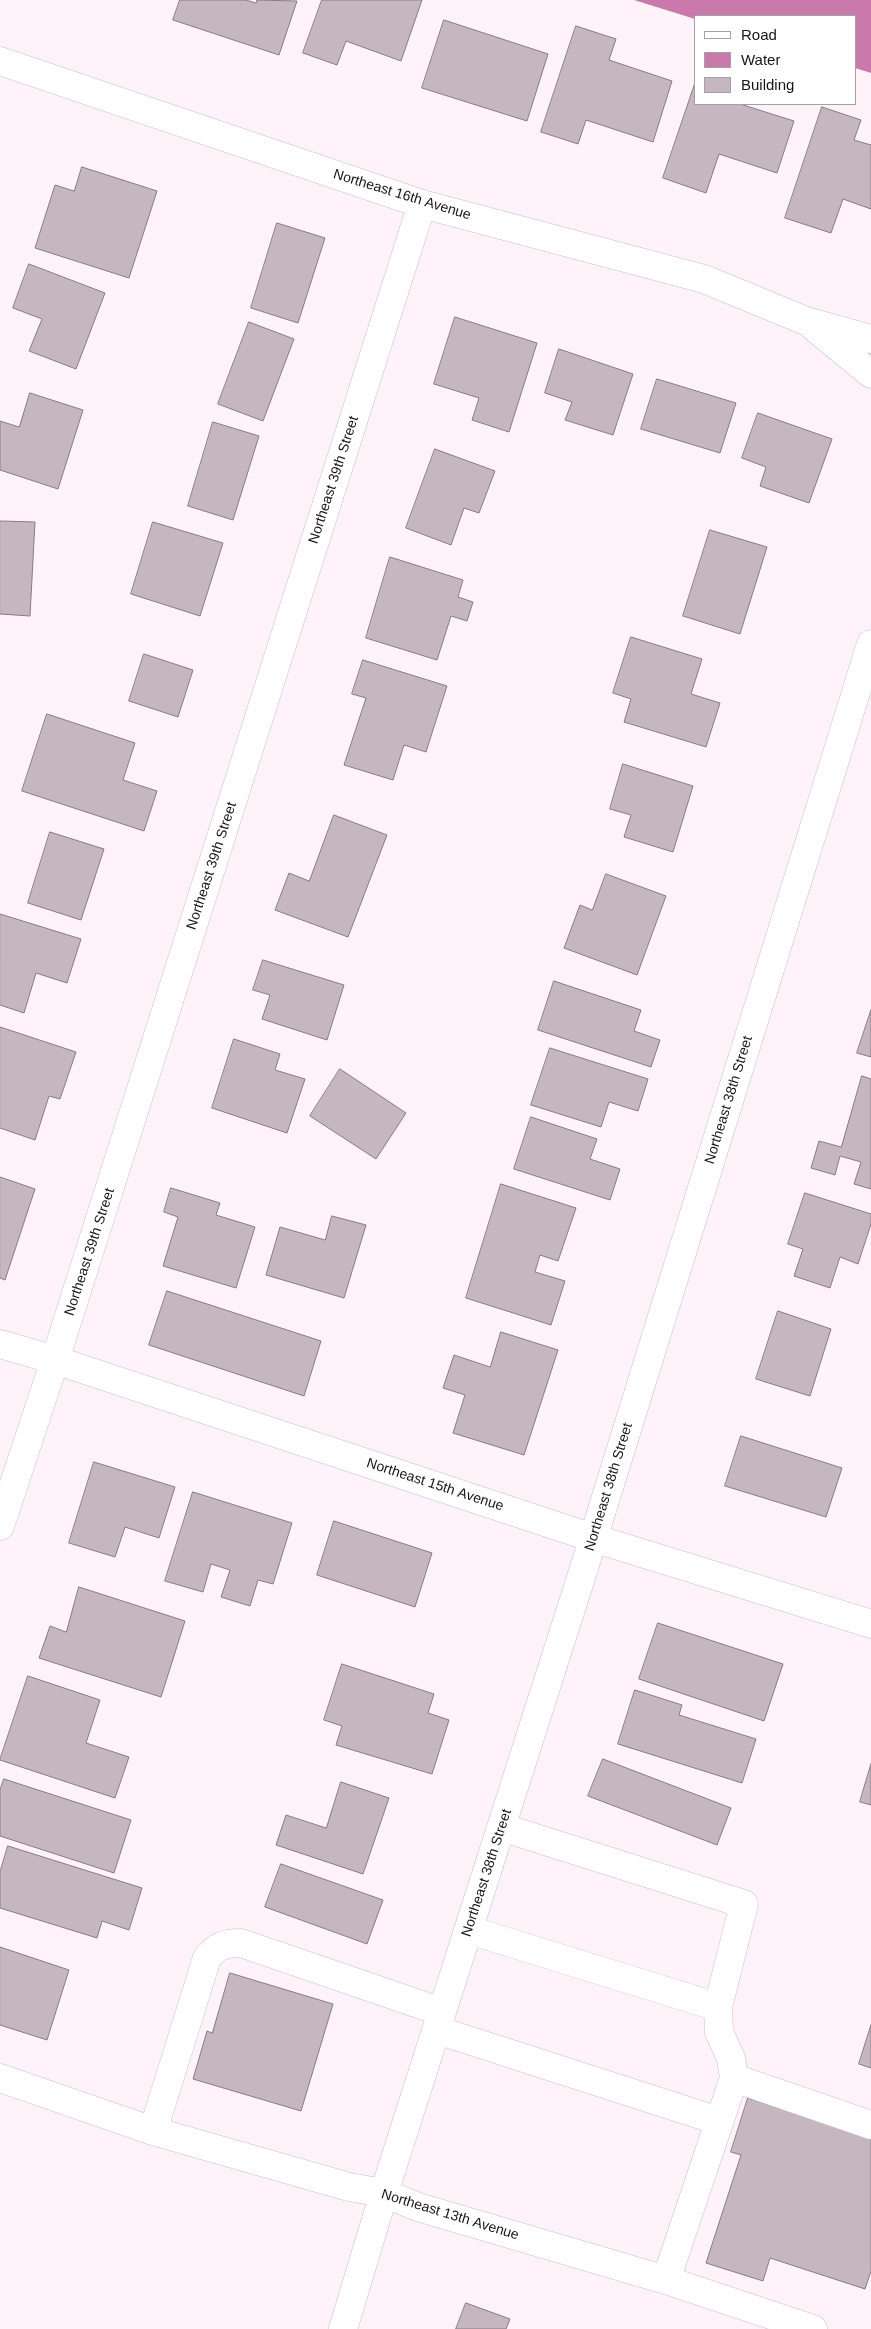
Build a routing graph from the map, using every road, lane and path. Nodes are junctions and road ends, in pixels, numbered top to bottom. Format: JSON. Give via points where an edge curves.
{"nodes":[{"id":1,"x":0,"y":61,"type":"edge"},
{"id":2,"x":422,"y":204,"type":"junction"},
{"id":3,"x":806,"y":321,"type":"junction"},
{"id":4,"x":871,"y":339,"type":"edge"},
{"id":5,"x":871,"y":374,"type":"edge"},
{"id":6,"x":871,"y":644,"type":"edge"},
{"id":7,"x":0,"y":1344,"type":"edge"},
{"id":8,"x":55,"y":1360,"type":"junction"},
{"id":9,"x":0,"y":1526,"type":"edge"},
{"id":10,"x":593,"y":1538,"type":"junction"},
{"id":11,"x":871,"y":1624,"type":"edge"},
{"id":12,"x":501,"y":1828,"type":"junction"},
{"id":13,"x":469,"y":1930,"type":"junction"},
{"id":14,"x":718,"y":2007,"type":"junction"},
{"id":15,"x":440,"y":2021,"type":"junction"},
{"id":16,"x":0,"y":2078,"type":"edge"},
{"id":17,"x":734,"y":2078,"type":"junction"},
{"id":18,"x":719,"y":2121,"type":"junction"},
{"id":19,"x":871,"y":2125,"type":"edge"},
{"id":20,"x":153,"y":2131,"type":"junction"},
{"id":21,"x":384,"y":2193,"type":"junction"},
{"id":22,"x":666,"y":2280,"type":"junction"},
{"id":23,"x":762,"y":2321,"type":"edge"},
{"id":24,"x":343,"y":2329,"type":"edge"},
{"id":25,"x":813,"y":2329,"type":"edge"}],
"edges":[{"from":1,"to":2,"type":"street","name":"Northeast 16th Avenue"},
{"from":2,"to":3,"type":"street","name":"Northeast 16th Avenue","via":[[704,278]]},
{"from":2,"to":8,"type":"street","name":"Northeast 39th Street"},
{"from":3,"to":4,"type":"street","name":"Northeast 16th Avenue"},
{"from":3,"to":5,"type":"street","name":"Northeast 16th Avenue"},
{"from":6,"to":10,"type":"street","name":"Northeast 38th Street"},
{"from":7,"to":8,"type":"street","name":"Northeast 15th Avenue"},
{"from":8,"to":9,"type":"street","name":"Northeast 39th Street"},
{"from":8,"to":10,"type":"street","name":"Northeast 15th Avenue"},
{"from":10,"to":11,"type":"street","name":"Northeast 15th Avenue"},
{"from":10,"to":12,"type":"street","name":"Northeast 38th Street"},
{"from":12,"to":13,"type":"street","name":"Northeast 38th Street"},
{"from":12,"to":14,"type":"street","via":[[744,1904]]},
{"from":13,"to":14,"type":"street"},
{"from":13,"to":15,"type":"street","name":"Northeast 38th Street"},
{"from":14,"to":17,"type":"street","via":[[719,2032],[731,2058]]},
{"from":15,"to":18,"type":"street"},
{"from":15,"to":20,"type":"street","via":[[241,1943],[217,1946],[207,1958]]},
{"from":15,"to":21,"type":"street","name":"Northeast 38th Street"},
{"from":16,"to":20,"type":"street","name":"Northeast 13th Avenue"},
{"from":17,"to":18,"type":"street"},
{"from":17,"to":19,"type":"street"},
{"from":18,"to":22,"type":"street"},
{"from":20,"to":21,"type":"street","name":"Northeast 13th Avenue","via":[[348,2187]]},
{"from":21,"to":22,"type":"street","name":"Northeast 13th Avenue","via":[[418,2207]]},
{"from":21,"to":24,"type":"street","name":"Northeast 38th Street"},
{"from":22,"to":23,"type":"street","name":"Northeast 13th Avenue"},
{"from":23,"to":25,"type":"street","name":"Northeast 13th Avenue"}]}
